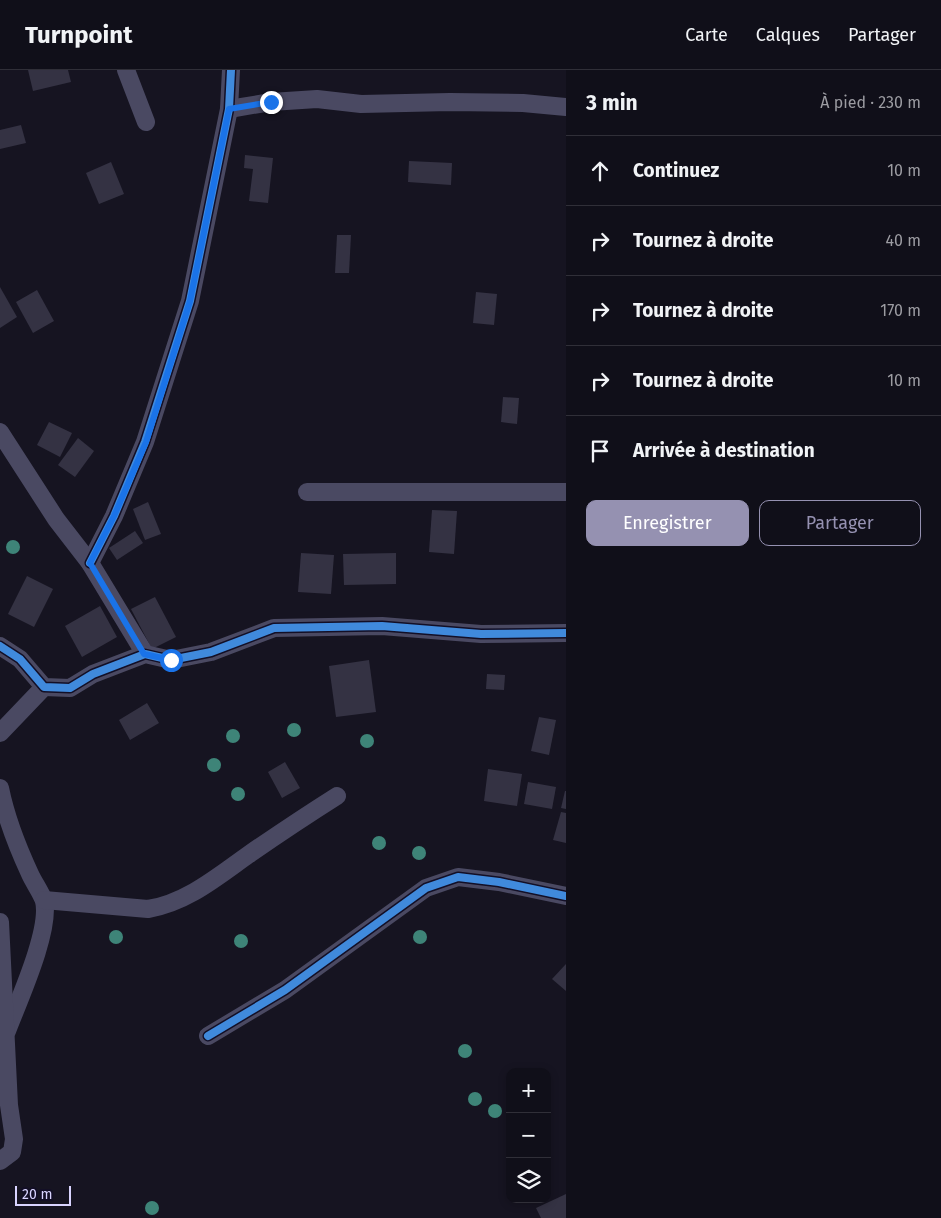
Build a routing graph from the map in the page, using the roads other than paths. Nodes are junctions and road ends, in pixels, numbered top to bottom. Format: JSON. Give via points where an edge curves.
{"nodes":[{"id":1,"x":126,"y":70,"type":"edge"},
{"id":2,"x":231,"y":70,"type":"edge"},
{"id":3,"x":566,"y":107,"type":"edge"},
{"id":4,"x":229,"y":109,"type":"junction"},
{"id":5,"x":146,"y":122,"type":"dead end"},
{"id":6,"x":0,"y":432,"type":"edge"},
{"id":7,"x":307,"y":492,"type":"dead end"},
{"id":8,"x":566,"y":492,"type":"edge"},
{"id":9,"x":90,"y":563,"type":"junction"},
{"id":10,"x":566,"y":633,"type":"edge"},
{"id":11,"x":0,"y":646,"type":"edge"},
{"id":12,"x":144,"y":654,"type":"junction"},
{"id":13,"x":44,"y":687,"type":"junction"},
{"id":14,"x":0,"y":733,"type":"edge"},
{"id":15,"x":0,"y":788,"type":"edge"},
{"id":16,"x":337,"y":796,"type":"dead end"},
{"id":17,"x":566,"y":896,"type":"edge"},
{"id":18,"x":44,"y":900,"type":"junction"},
{"id":19,"x":0,"y":922,"type":"edge"},
{"id":20,"x":7,"y":1031,"type":"junction"},
{"id":21,"x":208,"y":1036,"type":"dead end"},
{"id":22,"x":0,"y":1161,"type":"edge"}],
"edges":[{"from":1,"to":5,"type":"street"},
{"from":2,"to":4,"type":"street"},
{"from":3,"to":4,"type":"street","via":[[459,102],[361,104],[317,99]]},
{"from":4,"to":9,"type":"street","via":[[190,301],[146,442]]},
{"from":6,"to":9,"type":"street","via":[[56,519]]},
{"from":7,"to":8,"type":"street"},
{"from":9,"to":12,"type":"street"},
{"from":10,"to":12,"type":"street","via":[[481,634],[382,626],[274,628],[212,652],[171,660]]},
{"from":11,"to":13,"type":"street","via":[[20,659]]},
{"from":12,"to":13,"type":"street","via":[[93,674],[70,688]]},
{"from":13,"to":14,"type":"street"},
{"from":15,"to":18,"type":"street","via":[[12,834]]},
{"from":16,"to":18,"type":"street","via":[[214,879],[163,907],[148,909]]},
{"from":17,"to":21,"type":"street","via":[[458,877],[426,888],[285,990]]},
{"from":18,"to":20,"type":"street","via":[[42,933]]},
{"from":19,"to":20,"type":"street"},
{"from":20,"to":22,"type":"street","via":[[9,1105],[14,1139],[12,1152]]}]}
